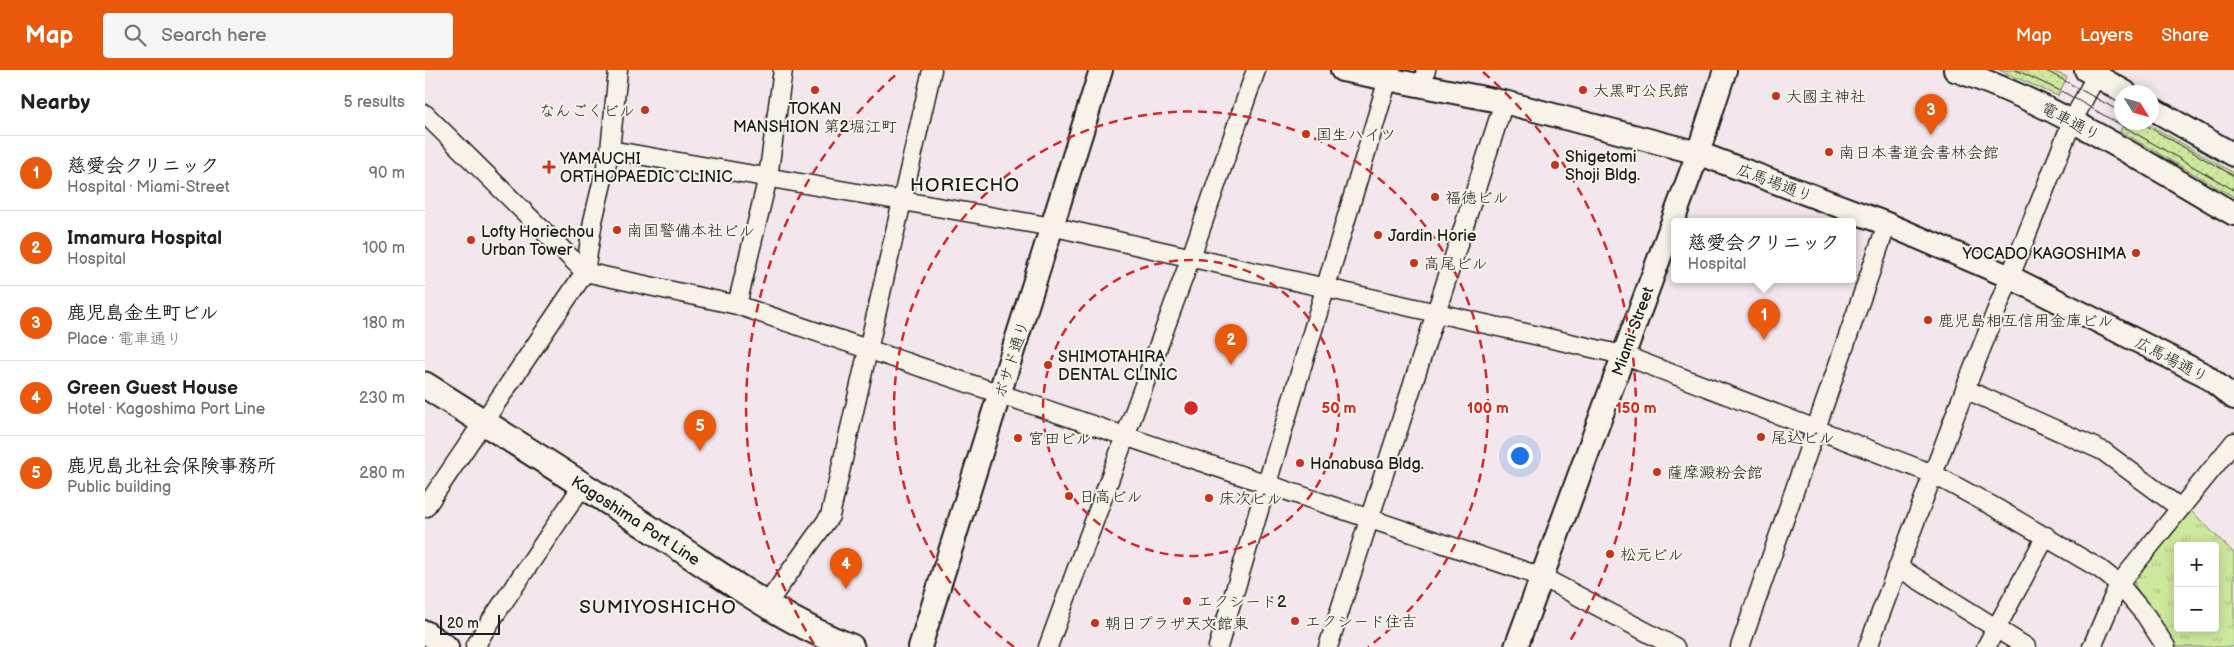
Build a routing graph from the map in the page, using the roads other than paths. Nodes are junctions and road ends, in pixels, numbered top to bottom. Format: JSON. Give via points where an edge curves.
{"nodes":[{"id":1,"x":618,"y":70,"type":"edge"},
{"id":2,"x":783,"y":70,"type":"edge"},
{"id":3,"x":932,"y":70,"type":"edge"},
{"id":4,"x":1101,"y":70,"type":"edge"},
{"id":5,"x":1256,"y":70,"type":"edge"},
{"id":6,"x":1342,"y":70,"type":"edge"},
{"id":7,"x":1725,"y":70,"type":"edge"},
{"id":8,"x":1955,"y":70,"type":"edge"},
{"id":9,"x":2091,"y":73,"type":"edge"},
{"id":10,"x":1424,"y":78,"type":"edge"},
{"id":11,"x":1388,"y":79,"type":"junction"},
{"id":12,"x":2114,"y":86,"type":"edge"},
{"id":13,"x":1504,"y":102,"type":"junction"},
{"id":14,"x":2159,"y":113,"type":"edge"},
{"id":15,"x":425,"y":114,"type":"edge"},
{"id":16,"x":2073,"y":120,"type":"junction"},
{"id":17,"x":610,"y":150,"type":"junction"},
{"id":18,"x":1698,"y":153,"type":"junction"},
{"id":19,"x":2234,"y":155,"type":"edge"},
{"id":20,"x":768,"y":177,"type":"junction"},
{"id":21,"x":903,"y":200,"type":"junction"},
{"id":22,"x":2234,"y":214,"type":"edge"},
{"id":23,"x":1674,"y":218,"type":"edge"},
{"id":24,"x":1887,"y":224,"type":"junction"},
{"id":25,"x":1671,"y":226,"type":"edge"},
{"id":26,"x":1053,"y":227,"type":"junction"},
{"id":27,"x":1191,"y":257,"type":"junction"},
{"id":28,"x":585,"y":272,"type":"junction"},
{"id":29,"x":2010,"y":277,"type":"junction"},
{"id":30,"x":1326,"y":288,"type":"junction"},
{"id":31,"x":737,"y":305,"type":"junction"},
{"id":32,"x":1436,"y":312,"type":"junction"},
{"id":33,"x":867,"y":350,"type":"junction"},
{"id":34,"x":1623,"y":355,"type":"junction"},
{"id":35,"x":425,"y":385,"type":"edge"},
{"id":36,"x":1965,"y":389,"type":"junction"},
{"id":37,"x":999,"y":393,"type":"junction"},
{"id":38,"x":2234,"y":398,"type":"edge"},
{"id":39,"x":484,"y":423,"type":"junction"},
{"id":40,"x":1816,"y":428,"type":"junction"},
{"id":41,"x":1126,"y":435,"type":"junction"},
{"id":42,"x":2234,"y":442,"type":"edge"},
{"id":43,"x":1933,"y":474,"type":"junction"},
{"id":44,"x":1267,"y":484,"type":"junction"},
{"id":45,"x":583,"y":485,"type":"junction"},
{"id":46,"x":425,"y":508,"type":"edge"},
{"id":47,"x":2180,"y":508,"type":"junction"},
{"id":48,"x":1369,"y":519,"type":"junction"},
{"id":49,"x":2046,"y":536,"type":"junction"},
{"id":50,"x":1897,"y":567,"type":"junction"},
{"id":51,"x":1542,"y":577,"type":"junction"},
{"id":52,"x":2119,"y":584,"type":"junction"},
{"id":53,"x":766,"y":605,"type":"junction"},
{"id":54,"x":1995,"y":628,"type":"junction"},
{"id":55,"x":425,"y":632,"type":"edge"},
{"id":56,"x":447,"y":647,"type":"edge"},
{"id":57,"x":475,"y":647,"type":"edge"},
{"id":58,"x":851,"y":647,"type":"edge"},
{"id":59,"x":920,"y":647,"type":"edge"},
{"id":60,"x":1048,"y":647,"type":"edge"},
{"id":61,"x":1218,"y":647,"type":"edge"},
{"id":62,"x":1328,"y":647,"type":"edge"},
{"id":63,"x":1516,"y":647,"type":"edge"},
{"id":64,"x":1675,"y":647,"type":"edge"},
{"id":65,"x":1740,"y":647,"type":"edge"},
{"id":66,"x":1868,"y":647,"type":"edge"},
{"id":67,"x":1986,"y":647,"type":"edge"},
{"id":68,"x":2026,"y":647,"type":"edge"},
{"id":69,"x":2092,"y":647,"type":"edge"},
{"id":70,"x":2166,"y":647,"type":"edge"}],
"edges":[{"from":1,"to":17,"type":"street"},
{"from":2,"to":20,"type":"street"},
{"from":3,"to":21,"type":"street"},
{"from":4,"to":26,"type":"street","name":"ボサド通り"},
{"from":5,"to":27,"type":"street"},
{"from":6,"to":11,"type":"street","name":"広馬場通り"},
{"from":7,"to":18,"type":"street","name":"Miami-Street"},
{"from":8,"to":16,"type":"street","name":"電車通り","via":[[2028,98]]},
{"from":9,"to":12,"type":"street"},
{"from":9,"to":16,"type":"street"},
{"from":10,"to":11,"type":"street","name":"広馬場通り"},
{"from":10,"to":13,"type":"street","name":"広馬場通り"},
{"from":11,"to":30,"type":"street"},
{"from":13,"to":18,"type":"street","name":"広馬場通り"},
{"from":13,"to":32,"type":"street"},
{"from":14,"to":19,"type":"street"},
{"from":15,"to":28,"type":"street"},
{"from":16,"to":22,"type":"street","name":"電車通り"},
{"from":16,"to":29,"type":"street"},
{"from":17,"to":20,"type":"street"},
{"from":17,"to":28,"type":"street"},
{"from":18,"to":23,"type":"street","name":"Miami-Street"},
{"from":18,"to":24,"type":"street","name":"広馬場通り"},
{"from":20,"to":21,"type":"street"},
{"from":20,"to":31,"type":"street"},
{"from":21,"to":26,"type":"street"},
{"from":21,"to":33,"type":"street"},
{"from":24,"to":29,"type":"street","name":"広馬場通り"},
{"from":24,"to":40,"type":"street"},
{"from":25,"to":34,"type":"street","name":"Miami-Street"},
{"from":26,"to":27,"type":"street"},
{"from":26,"to":37,"type":"street","name":"ボサド通り"},
{"from":27,"to":30,"type":"street"},
{"from":27,"to":41,"type":"street"},
{"from":28,"to":31,"type":"street"},
{"from":28,"to":39,"type":"street"},
{"from":29,"to":36,"type":"street"},
{"from":29,"to":38,"type":"street","name":"広馬場通り","via":[[2205,375]]},
{"from":30,"to":32,"type":"street"},
{"from":30,"to":44,"type":"street"},
{"from":31,"to":33,"type":"street"},
{"from":32,"to":34,"type":"street"},
{"from":32,"to":48,"type":"street"},
{"from":33,"to":37,"type":"street"},
{"from":33,"to":53,"type":"street","via":[[830,516]]},
{"from":34,"to":40,"type":"street"},
{"from":34,"to":51,"type":"street","name":"Miami-Street"},
{"from":35,"to":39,"type":"main road","name":"Kagoshima Port Line"},
{"from":36,"to":43,"type":"street"},
{"from":36,"to":47,"type":"street","via":[[2103,450]]},
{"from":37,"to":41,"type":"street"},
{"from":37,"to":59,"type":"street","name":"ボサド通り"},
{"from":39,"to":45,"type":"main road","name":"Kagoshima Port Line"},
{"from":39,"to":46,"type":"street"},
{"from":40,"to":43,"type":"street"},
{"from":40,"to":65,"type":"street"},
{"from":41,"to":44,"type":"street"},
{"from":41,"to":60,"type":"street"},
{"from":42,"to":47,"type":"street"},
{"from":43,"to":49,"type":"street"},
{"from":43,"to":50,"type":"street"},
{"from":44,"to":48,"type":"street"},
{"from":44,"to":61,"type":"street"},
{"from":45,"to":53,"type":"main road","name":"Kagoshima Port Line"},
{"from":45,"to":57,"type":"street"},
{"from":47,"to":52,"type":"street"},
{"from":48,"to":51,"type":"street"},
{"from":48,"to":62,"type":"street"},
{"from":49,"to":52,"type":"street"},
{"from":49,"to":54,"type":"street"},
{"from":50,"to":54,"type":"street"},
{"from":50,"to":66,"type":"street"},
{"from":51,"to":63,"type":"street","name":"Miami-Street"},
{"from":51,"to":64,"type":"street"},
{"from":52,"to":69,"type":"street"},
{"from":52,"to":70,"type":"street","via":[[2146,616]]},
{"from":53,"to":58,"type":"main road","name":"Kagoshima Port Line"},
{"from":54,"to":67,"type":"street"},
{"from":54,"to":68,"type":"street"},
{"from":55,"to":56,"type":"street"}]}
